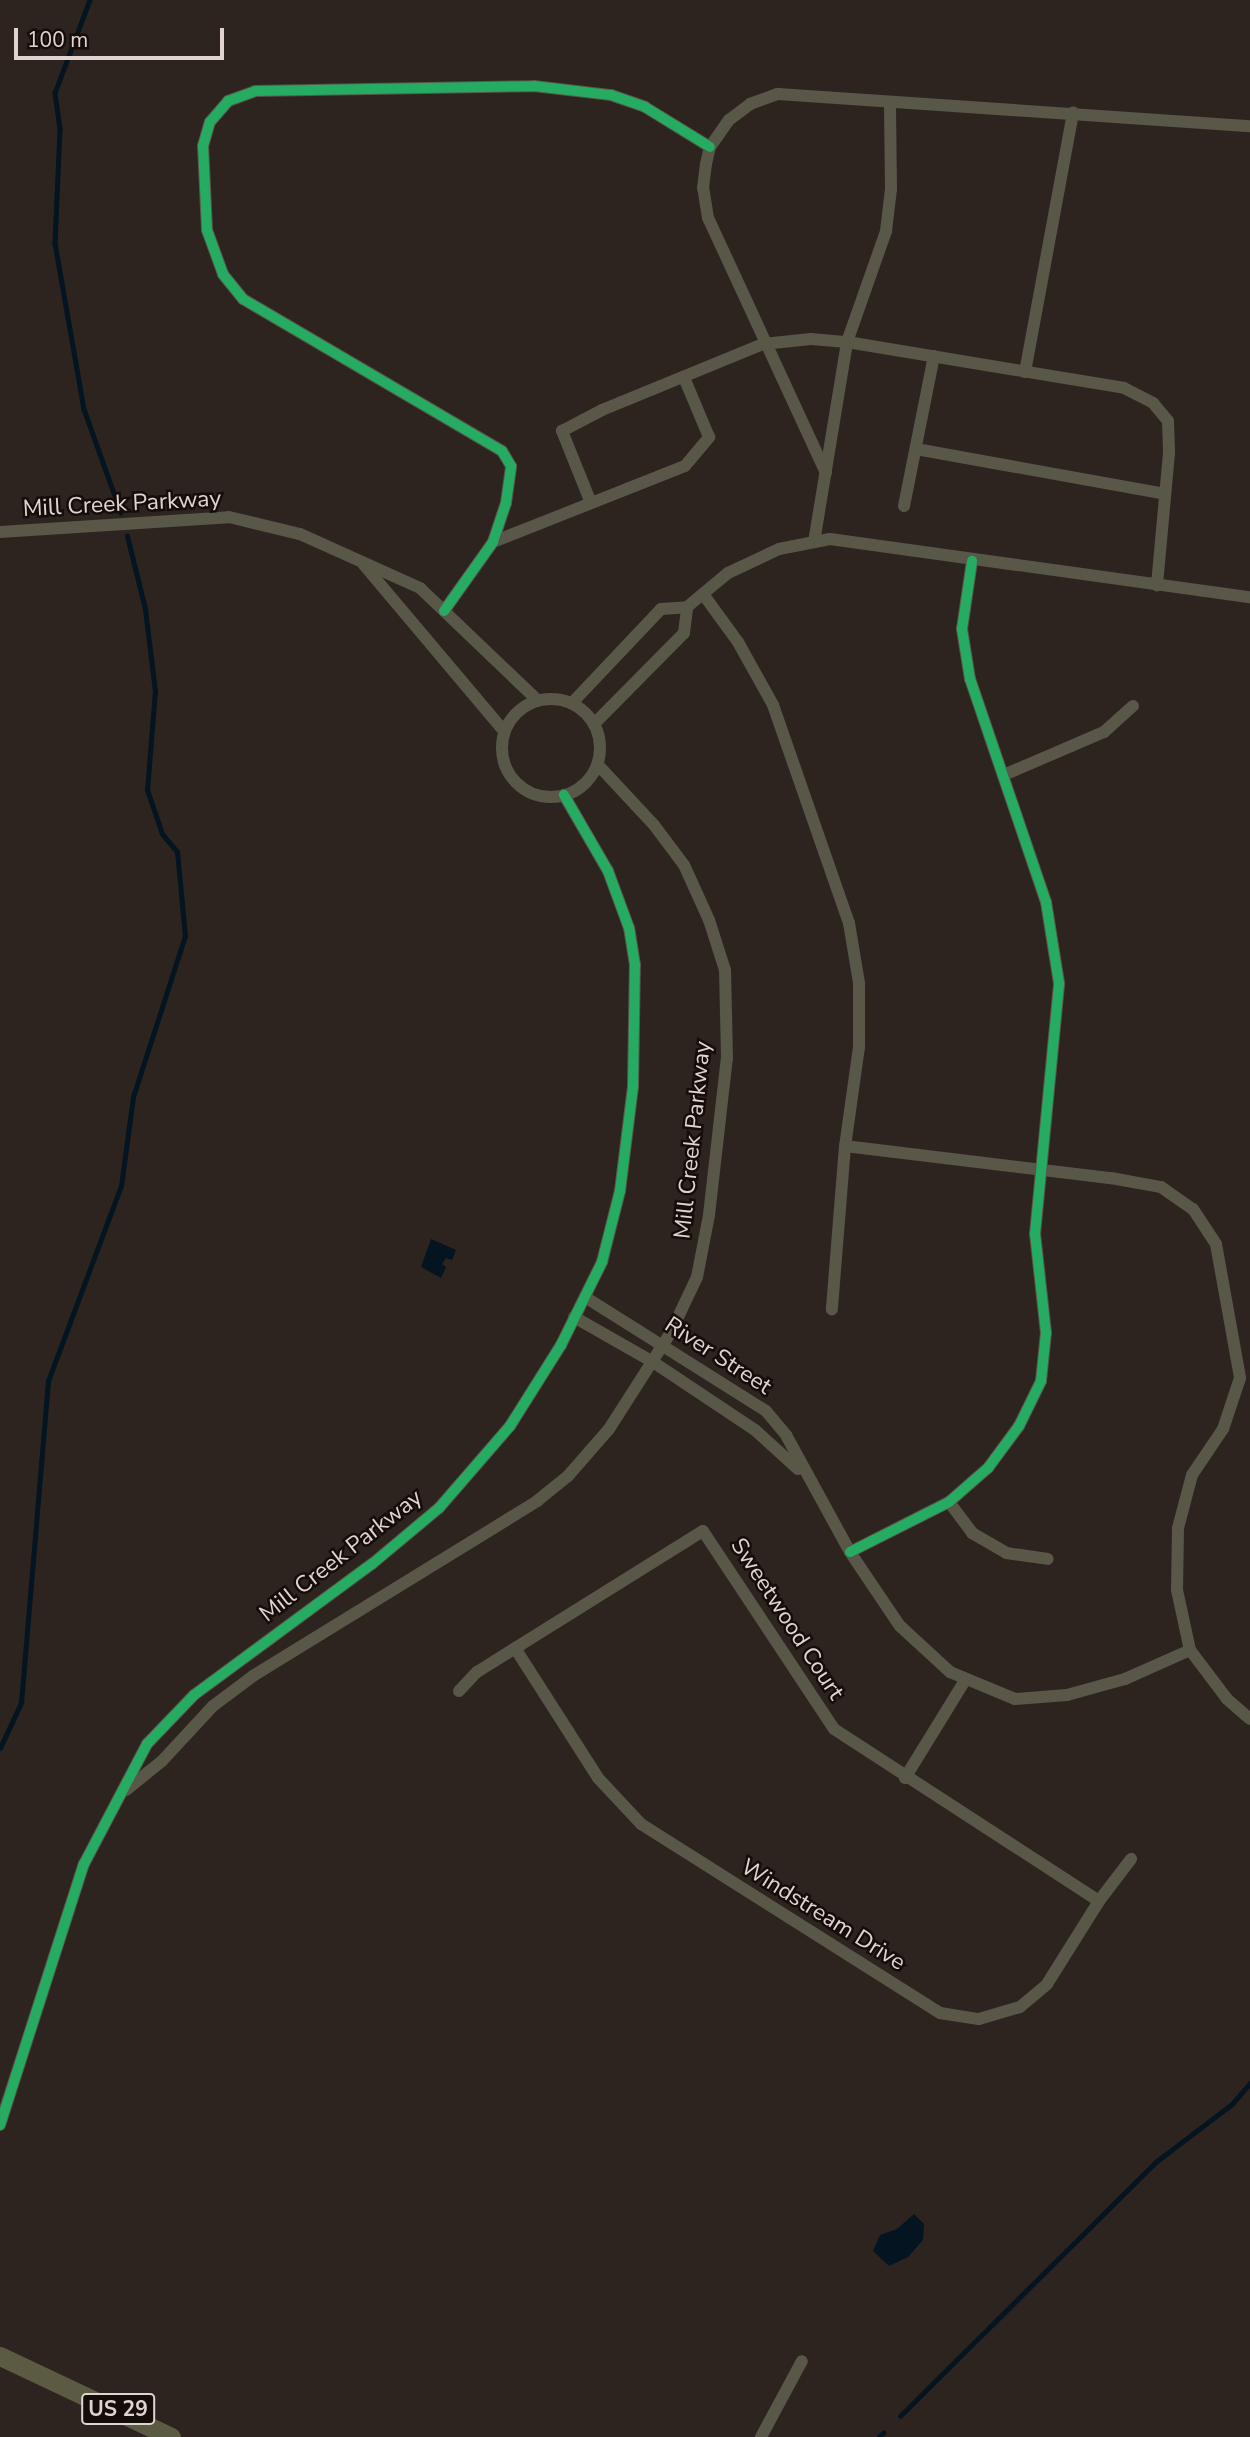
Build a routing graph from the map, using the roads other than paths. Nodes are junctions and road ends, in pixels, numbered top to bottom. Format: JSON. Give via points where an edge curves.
{"nodes":[{"id":1,"x":890,"y":104,"type":"junction"},
{"id":2,"x":1073,"y":112,"type":"junction"},
{"id":3,"x":1250,"y":126,"type":"edge"},
{"id":4,"x":710,"y":147,"type":"junction"},
{"id":5,"x":847,"y":342,"type":"junction"},
{"id":6,"x":763,"y":344,"type":"junction"},
{"id":7,"x":934,"y":356,"type":"junction"},
{"id":8,"x":1025,"y":372,"type":"junction"},
{"id":9,"x":685,"y":380,"type":"junction"},
{"id":10,"x":916,"y":449,"type":"junction"},
{"id":11,"x":826,"y":473,"type":"junction"},
{"id":12,"x":1165,"y":494,"type":"junction"},
{"id":13,"x":591,"y":503,"type":"junction"},
{"id":14,"x":904,"y":506,"type":"dead end"},
{"id":15,"x":0,"y":532,"type":"edge"},
{"id":16,"x":493,"y":542,"type":"junction"},
{"id":17,"x":814,"y":542,"type":"junction"},
{"id":18,"x":972,"y":561,"type":"junction"},
{"id":19,"x":363,"y":565,"type":"junction"},
{"id":20,"x":1157,"y":585,"type":"junction"},
{"id":21,"x":703,"y":594,"type":"junction"},
{"id":22,"x":1250,"y":597,"type":"edge"},
{"id":23,"x":688,"y":607,"type":"junction"},
{"id":24,"x":444,"y":611,"type":"junction"},
{"id":25,"x":537,"y":700,"type":"junction"},
{"id":26,"x":572,"y":703,"type":"junction"},
{"id":27,"x":1133,"y":706,"type":"dead end"},
{"id":28,"x":594,"y":724,"type":"junction"},
{"id":29,"x":505,"y":731,"type":"junction"},
{"id":30,"x":598,"y":765,"type":"junction"},
{"id":31,"x":1006,"y":774,"type":"junction"},
{"id":32,"x":564,"y":796,"type":"junction"},
{"id":33,"x":845,"y":1146,"type":"junction"},
{"id":34,"x":1042,"y":1170,"type":"junction"},
{"id":35,"x":585,"y":1297,"type":"junction"},
{"id":36,"x":832,"y":1308,"type":"dead end"},
{"id":37,"x":574,"y":1317,"type":"junction"},
{"id":38,"x":663,"y":1345,"type":"junction"},
{"id":39,"x":653,"y":1362,"type":"junction"},
{"id":40,"x":804,"y":1474,"type":"junction"},
{"id":41,"x":949,"y":1502,"type":"junction"},
{"id":42,"x":849,"y":1552,"type":"junction"},
{"id":43,"x":1048,"y":1559,"type":"dead end"},
{"id":44,"x":515,"y":1648,"type":"junction"},
{"id":45,"x":1190,"y":1650,"type":"junction"},
{"id":46,"x":966,"y":1679,"type":"junction"},
{"id":47,"x":459,"y":1691,"type":"dead end"},
{"id":48,"x":1250,"y":1719,"type":"edge"},
{"id":49,"x":905,"y":1778,"type":"junction"},
{"id":50,"x":123,"y":1792,"type":"junction"},
{"id":51,"x":1132,"y":1859,"type":"dead end"},
{"id":52,"x":1099,"y":1901,"type":"junction"},
{"id":53,"x":0,"y":2125,"type":"edge"},
{"id":54,"x":0,"y":2356,"type":"edge"},
{"id":55,"x":802,"y":2361,"type":"dead end"},
{"id":56,"x":171,"y":2437,"type":"edge"},
{"id":57,"x":761,"y":2437,"type":"edge"}],
"edges":[{"from":1,"to":2,"type":"street"},
{"from":1,"to":4,"type":"street","via":[[778,94],[750,104],[729,120]]},
{"from":1,"to":5,"type":"street","via":[[891,189],[886,231]]},
{"from":2,"to":3,"type":"street"},
{"from":2,"to":8,"type":"street"},
{"from":4,"to":6,"type":"street","via":[[702,188],[708,218]]},
{"from":4,"to":16,"type":"street","via":[[634,103],[611,95],[534,86],[255,91],[228,101],[210,122],[203,146],[203,188],[207,230],[223,274],[243,299],[269,318],[502,451],[511,466],[506,503]]},
{"from":5,"to":6,"type":"street","via":[[811,339]]},
{"from":5,"to":7,"type":"street"},
{"from":5,"to":11,"type":"street"},
{"from":6,"to":9,"type":"street"},
{"from":6,"to":11,"type":"street"},
{"from":7,"to":8,"type":"street"},
{"from":7,"to":10,"type":"street"},
{"from":8,"to":12,"type":"street","via":[[1124,388],[1153,403],[1168,421]]},
{"from":9,"to":13,"type":"street","via":[[709,437],[700,452],[685,466]]},
{"from":9,"to":13,"type":"street","via":[[601,410],[562,431]]},
{"from":10,"to":12,"type":"street"},
{"from":10,"to":14,"type":"street"},
{"from":11,"to":17,"type":"street"},
{"from":12,"to":20,"type":"street"},
{"from":13,"to":16,"type":"street"},
{"from":15,"to":19,"type":"street","name":"Mill Creek Parkway","via":[[229,517],[300,534]]},
{"from":16,"to":24,"type":"street"},
{"from":17,"to":18,"type":"street","via":[[830,539]]},
{"from":17,"to":21,"type":"street","via":[[779,549],[728,573]]},
{"from":18,"to":20,"type":"street"},
{"from":18,"to":31,"type":"street","via":[[962,629],[970,679]]},
{"from":19,"to":24,"type":"street","name":"Mill Creek Parkway","via":[[420,588]]},
{"from":19,"to":29,"type":"street"},
{"from":20,"to":22,"type":"street"},
{"from":21,"to":23,"type":"street"},
{"from":21,"to":33,"type":"street","via":[[773,705],[849,923],[859,983],[859,1047]]},
{"from":23,"to":26,"type":"street","via":[[661,609]]},
{"from":23,"to":28,"type":"street","via":[[684,633]]},
{"from":24,"to":25,"type":"street","name":"Mill Creek Parkway"},
{"from":25,"to":26,"type":"street"},
{"from":25,"to":29,"type":"street","via":[[519,710]]},
{"from":26,"to":28,"type":"street"},
{"from":27,"to":31,"type":"street","via":[[1104,732]]},
{"from":28,"to":30,"type":"street","via":[[600,749]]},
{"from":29,"to":32,"type":"street","via":[[502,756],[518,785],[533,794]]},
{"from":30,"to":32,"type":"street","via":[[590,779]]},
{"from":30,"to":38,"type":"street","name":"Mill Creek Parkway","via":[[684,865],[725,970],[727,1058],[709,1215],[697,1277]]},
{"from":31,"to":34,"type":"street","via":[[1046,902],[1059,983]]},
{"from":32,"to":35,"type":"street","name":"Mill Creek Parkway","via":[[608,871],[629,928],[635,965],[633,1087],[620,1191],[602,1262]]},
{"from":33,"to":34,"type":"street"},
{"from":33,"to":36,"type":"street"},
{"from":34,"to":41,"type":"street","via":[[1035,1234],[1046,1333],[1041,1381],[1019,1426],[988,1468]]},
{"from":34,"to":45,"type":"street","via":[[1161,1187],[1193,1209],[1216,1244],[1240,1378],[1223,1429],[1192,1475],[1178,1528],[1177,1590]]},
{"from":35,"to":37,"type":"street","name":"Mill Creek Parkway"},
{"from":35,"to":38,"type":"street","name":"River Street"},
{"from":37,"to":39,"type":"street","name":"River Street"},
{"from":37,"to":50,"type":"street","name":"Mill Creek Parkway","via":[[510,1426],[439,1508],[372,1564],[194,1695],[147,1744]]},
{"from":38,"to":39,"type":"street","name":"Mill Creek Parkway"},
{"from":38,"to":40,"type":"street","name":"River Street","via":[[766,1411],[786,1435]]},
{"from":39,"to":40,"type":"street","name":"River Street","via":[[755,1430]]},
{"from":39,"to":50,"type":"street","name":"Mill Creek Parkway","via":[[609,1429],[568,1476],[537,1501],[253,1676],[213,1706],[162,1761]]},
{"from":40,"to":42,"type":"street","name":"River Street"},
{"from":41,"to":42,"type":"street"},
{"from":41,"to":43,"type":"street","via":[[972,1532],[1006,1553]]},
{"from":42,"to":46,"type":"street","name":"River Street","via":[[900,1626],[950,1672]]},
{"from":44,"to":47,"type":"street","name":"Sweetwood Court","via":[[477,1672]]},
{"from":44,"to":49,"type":"street","name":"Sweetwood Court","via":[[703,1531],[834,1730]]},
{"from":44,"to":52,"type":"street","name":"Windstream Drive","via":[[598,1778],[641,1824],[940,2013],[979,2019],[1020,2007],[1047,1984]]},
{"from":45,"to":46,"type":"street","name":"River Street","via":[[1125,1679],[1067,1695],[1015,1699]]},
{"from":45,"to":48,"type":"street","via":[[1227,1699]]},
{"from":46,"to":49,"type":"street"},
{"from":49,"to":52,"type":"street","name":"Sweetwood Court"},
{"from":50,"to":53,"type":"street","name":"Mill Creek Parkway","via":[[84,1864]]},
{"from":51,"to":52,"type":"street","name":"Windstream Drive"},
{"from":54,"to":56,"type":"main road","number":"US 29"},
{"from":55,"to":57,"type":"street"}]}
